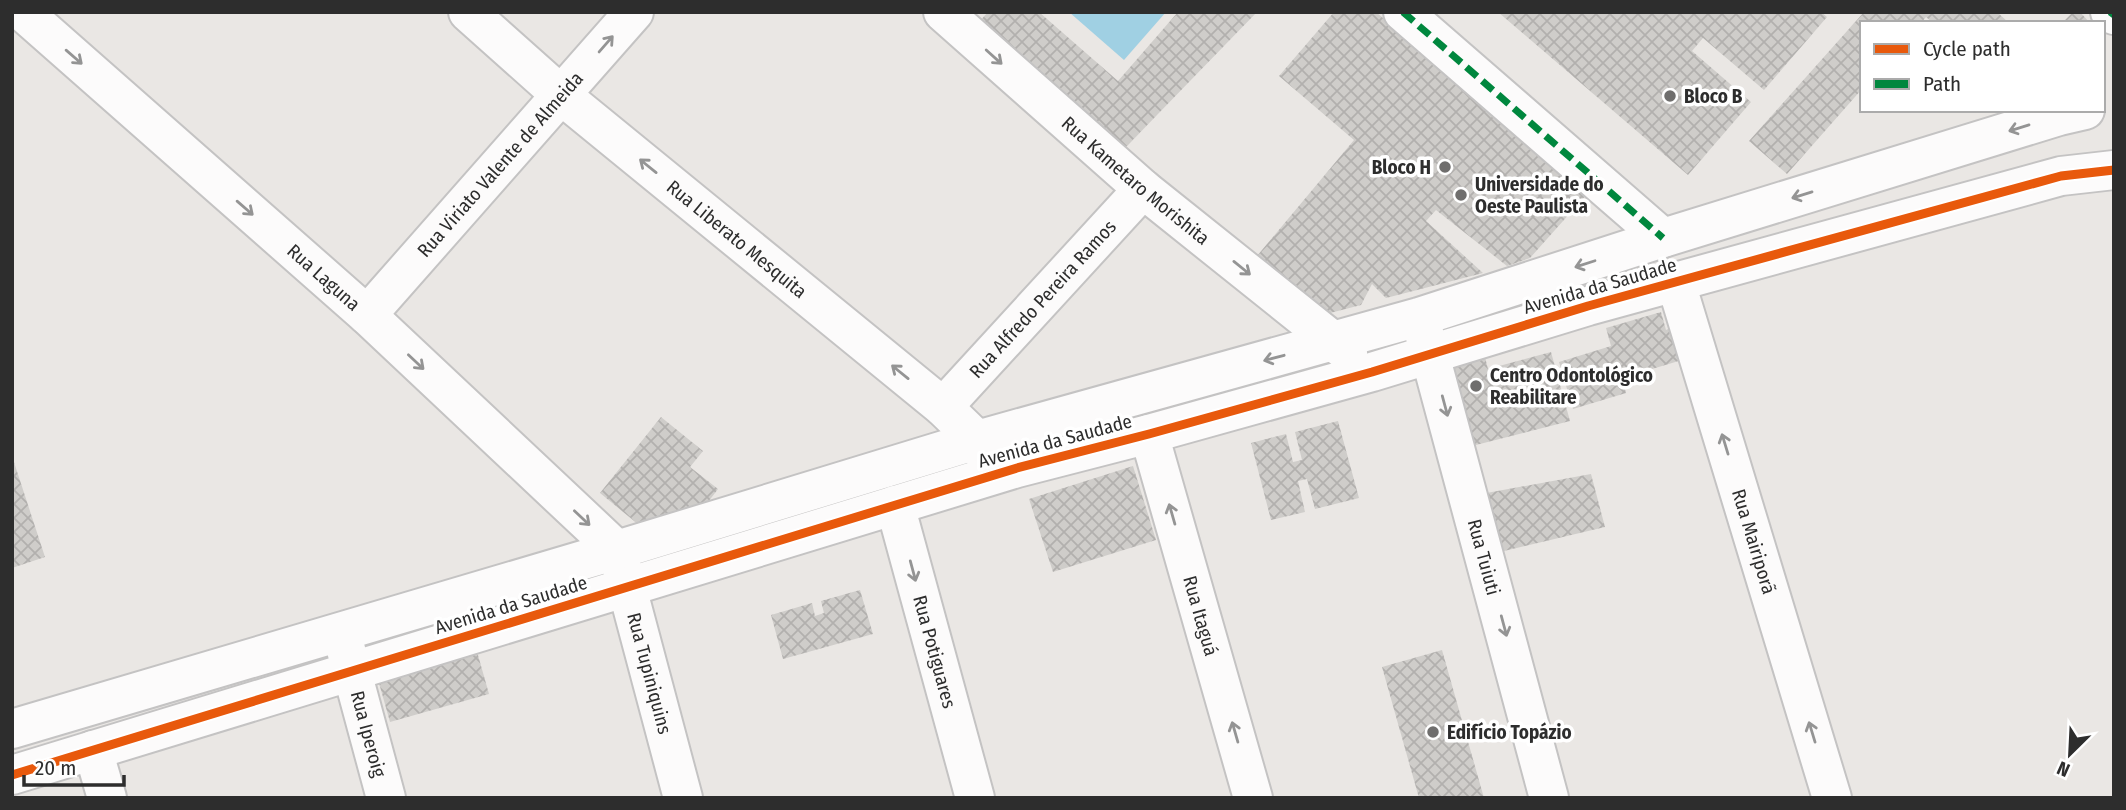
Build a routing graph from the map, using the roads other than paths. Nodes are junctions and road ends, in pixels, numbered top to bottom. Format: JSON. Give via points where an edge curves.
{"nodes":[{"id":1,"x":23,"y":12,"type":"edge"},
{"id":2,"x":468,"y":12,"type":"edge"},
{"id":3,"x":634,"y":12,"type":"edge"},
{"id":4,"x":943,"y":12,"type":"edge"},
{"id":5,"x":1403,"y":12,"type":"edge"},
{"id":6,"x":561,"y":95,"type":"junction"},
{"id":7,"x":2076,"y":112,"type":"edge"},
{"id":8,"x":2114,"y":170,"type":"edge"},
{"id":9,"x":1143,"y":189,"type":"junction"},
{"id":10,"x":1663,"y":238,"type":"junction"},
{"id":11,"x":1676,"y":283,"type":"junction"},
{"id":12,"x":367,"y":315,"type":"junction"},
{"id":13,"x":1419,"y":317,"type":"junction"},
{"id":14,"x":1335,"y":342,"type":"junction"},
{"id":15,"x":1431,"y":353,"type":"junction"},
{"id":16,"x":1372,"y":372,"type":"junction"},
{"id":17,"x":943,"y":407,"type":"junction"},
{"id":18,"x":1149,"y":434,"type":"junction"},
{"id":19,"x":977,"y":440,"type":"junction"},
{"id":20,"x":995,"y":475,"type":"junction"},
{"id":21,"x":895,"y":505,"type":"junction"},
{"id":22,"x":617,"y":550,"type":"junction"},
{"id":23,"x":628,"y":588,"type":"junction"},
{"id":24,"x":341,"y":631,"type":"junction"},
{"id":25,"x":350,"y":672,"type":"junction"},
{"id":26,"x":12,"y":729,"type":"edge"},
{"id":27,"x":93,"y":751,"type":"junction"},
{"id":28,"x":12,"y":775,"type":"edge"},
{"id":29,"x":107,"y":798,"type":"edge"},
{"id":30,"x":386,"y":798,"type":"edge"},
{"id":31,"x":683,"y":798,"type":"edge"},
{"id":32,"x":975,"y":798,"type":"edge"},
{"id":33,"x":1254,"y":798,"type":"edge"},
{"id":34,"x":1549,"y":798,"type":"edge"},
{"id":35,"x":1832,"y":798,"type":"edge"}],
"edges":[{"from":1,"to":12,"type":"street","name":"Rua Laguna","one_way":true},
{"from":2,"to":6,"type":"street","name":"Rua Liberato Mesquita"},
{"from":6,"to":3,"type":"street","name":"Rua Viriato Valente de Almeida","one_way":true},
{"from":4,"to":9,"type":"street","name":"Rua Kametaro Morishita","one_way":true},
{"from":5,"to":10,"type":"street"},
{"from":6,"to":12,"type":"street","name":"Rua Viriato Valente de Almeida"},
{"from":17,"to":6,"type":"street","name":"Rua Liberato Mesquita","one_way":true},
{"from":7,"to":10,"type":"street","name":"Avenida da Saudade","one_way":true},
{"from":8,"to":11,"type":"street","name":"Avenida da Saudade","via":[[2060,176]]},
{"from":9,"to":14,"type":"street","name":"Rua Kametaro Morishita","one_way":true},
{"from":9,"to":17,"type":"street","name":"Rua Alfredo Pereira Ramos"},
{"from":10,"to":13,"type":"street","name":"Avenida da Saudade","one_way":true},
{"from":11,"to":15,"type":"street","name":"Avenida da Saudade"},
{"from":35,"to":11,"type":"street","name":"Rua Mairiporã","one_way":true},
{"from":12,"to":22,"type":"street","name":"Rua Laguna","one_way":true},
{"from":13,"to":14,"type":"street","name":"Avenida da Saudade"},
{"from":13,"to":15,"type":"street","name":"Rua Tuiuti"},
{"from":14,"to":16,"type":"street","name":"Rua Kametaro Morishita"},
{"from":14,"to":19,"type":"street","name":"Avenida da Saudade","one_way":true},
{"from":15,"to":16,"type":"street","name":"Avenida da Saudade"},
{"from":15,"to":34,"type":"street","name":"Rua Tuiuti","one_way":true},
{"from":16,"to":18,"type":"street","name":"Avenida da Saudade"},
{"from":17,"to":19,"type":"street","name":"Rua Liberato Mesquita"},
{"from":18,"to":20,"type":"street","name":"Avenida da Saudade"},
{"from":33,"to":18,"type":"street","name":"Rua Itaguá","one_way":true},
{"from":19,"to":20,"type":"street","name":"Rua Liberato Mesquita"},
{"from":19,"to":22,"type":"street","name":"Avenida da Saudade"},
{"from":20,"to":21,"type":"street","name":"Avenida da Saudade"},
{"from":21,"to":23,"type":"street","name":"Avenida da Saudade"},
{"from":21,"to":32,"type":"street","name":"Rua Potiguares","one_way":true},
{"from":22,"to":23,"type":"street","name":"Rua Tupiniquins"},
{"from":22,"to":24,"type":"street","name":"Avenida da Saudade"},
{"from":23,"to":25,"type":"street","name":"Avenida da Saudade"},
{"from":23,"to":31,"type":"street","name":"Rua Tupiniquins"},
{"from":24,"to":25,"type":"street","name":"Rua Iperoig"},
{"from":24,"to":26,"type":"street","name":"Avenida da Saudade"},
{"from":25,"to":27,"type":"street","name":"Avenida da Saudade"},
{"from":25,"to":30,"type":"street","name":"Rua Iperoig"},
{"from":27,"to":28,"type":"street","name":"Avenida da Saudade"},
{"from":27,"to":29,"type":"street"}]}
